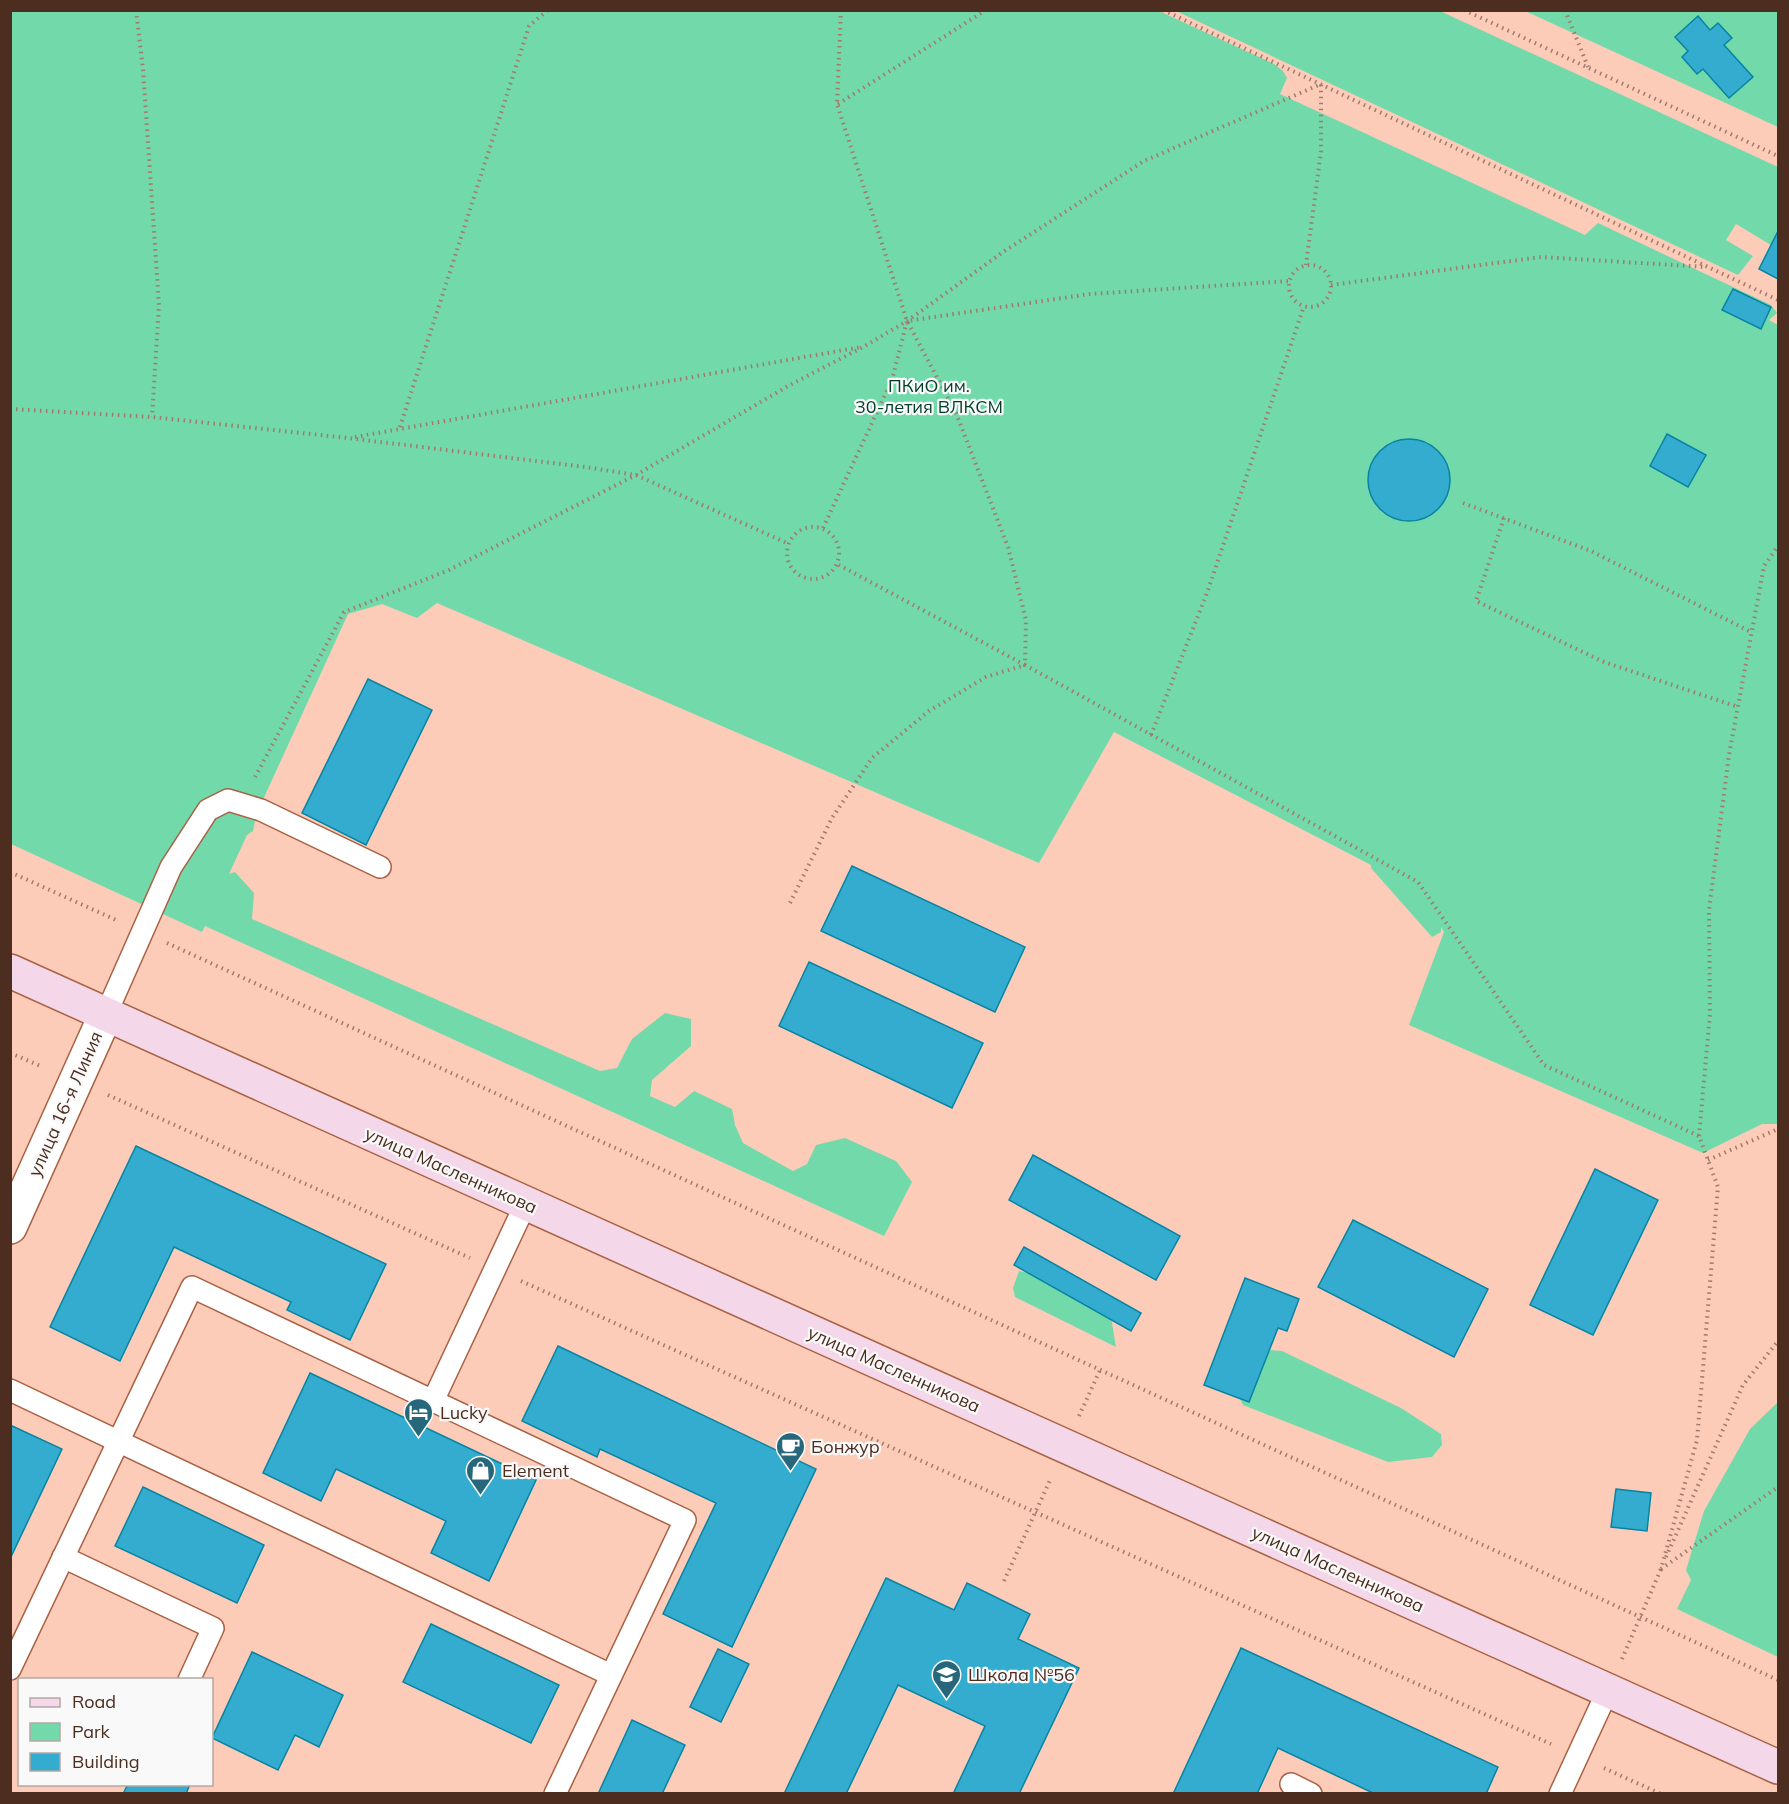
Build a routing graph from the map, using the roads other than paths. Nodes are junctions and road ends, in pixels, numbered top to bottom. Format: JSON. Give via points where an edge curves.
{"nodes":[{"id":1,"x":380,"y":867,"type":"dead end"},
{"id":2,"x":10,"y":971,"type":"edge"},
{"id":3,"x":106,"y":1014,"type":"junction"},
{"id":4,"x":526,"y":1203,"type":"junction"},
{"id":5,"x":10,"y":1227,"type":"edge"},
{"id":6,"x":10,"y":1390,"type":"edge"},
{"id":7,"x":433,"y":1401,"type":"junction"},
{"id":8,"x":119,"y":1441,"type":"junction"},
{"id":9,"x":63,"y":1557,"type":"junction"},
{"id":10,"x":10,"y":1669,"type":"edge"},
{"id":11,"x":611,"y":1675,"type":"junction"},
{"id":12,"x":190,"y":1678,"type":"edge"},
{"id":13,"x":1608,"y":1690,"type":"junction"},
{"id":14,"x":1779,"y":1767,"type":"edge"},
{"id":15,"x":1291,"y":1784,"type":"dead end"},
{"id":16,"x":555,"y":1794,"type":"edge"},
{"id":17,"x":1311,"y":1794,"type":"edge"},
{"id":18,"x":1560,"y":1794,"type":"edge"}],
"edges":[{"from":1,"to":3,"type":"lane","via":[[261,810],[228,800],[207,810],[171,867]]},
{"from":2,"to":3,"type":"main road","name":"улица Масленникова"},
{"from":3,"to":4,"type":"main road","name":"улица Масленникова"},
{"from":3,"to":5,"type":"street","name":"улица 16-я Линия"},
{"from":4,"to":7,"type":"lane"},
{"from":4,"to":13,"type":"main road","name":"улица Масленникова"},
{"from":6,"to":8,"type":"lane"},
{"from":7,"to":8,"type":"lane","via":[[192,1287]]},
{"from":7,"to":11,"type":"lane","via":[[685,1520]]},
{"from":8,"to":9,"type":"lane"},
{"from":8,"to":11,"type":"lane"},
{"from":9,"to":10,"type":"lane"},
{"from":9,"to":12,"type":"lane","via":[[213,1628]]},
{"from":11,"to":16,"type":"lane"},
{"from":13,"to":14,"type":"main road","name":"улица Масленникова"},
{"from":13,"to":18,"type":"lane"},
{"from":15,"to":17,"type":"lane"}]}
